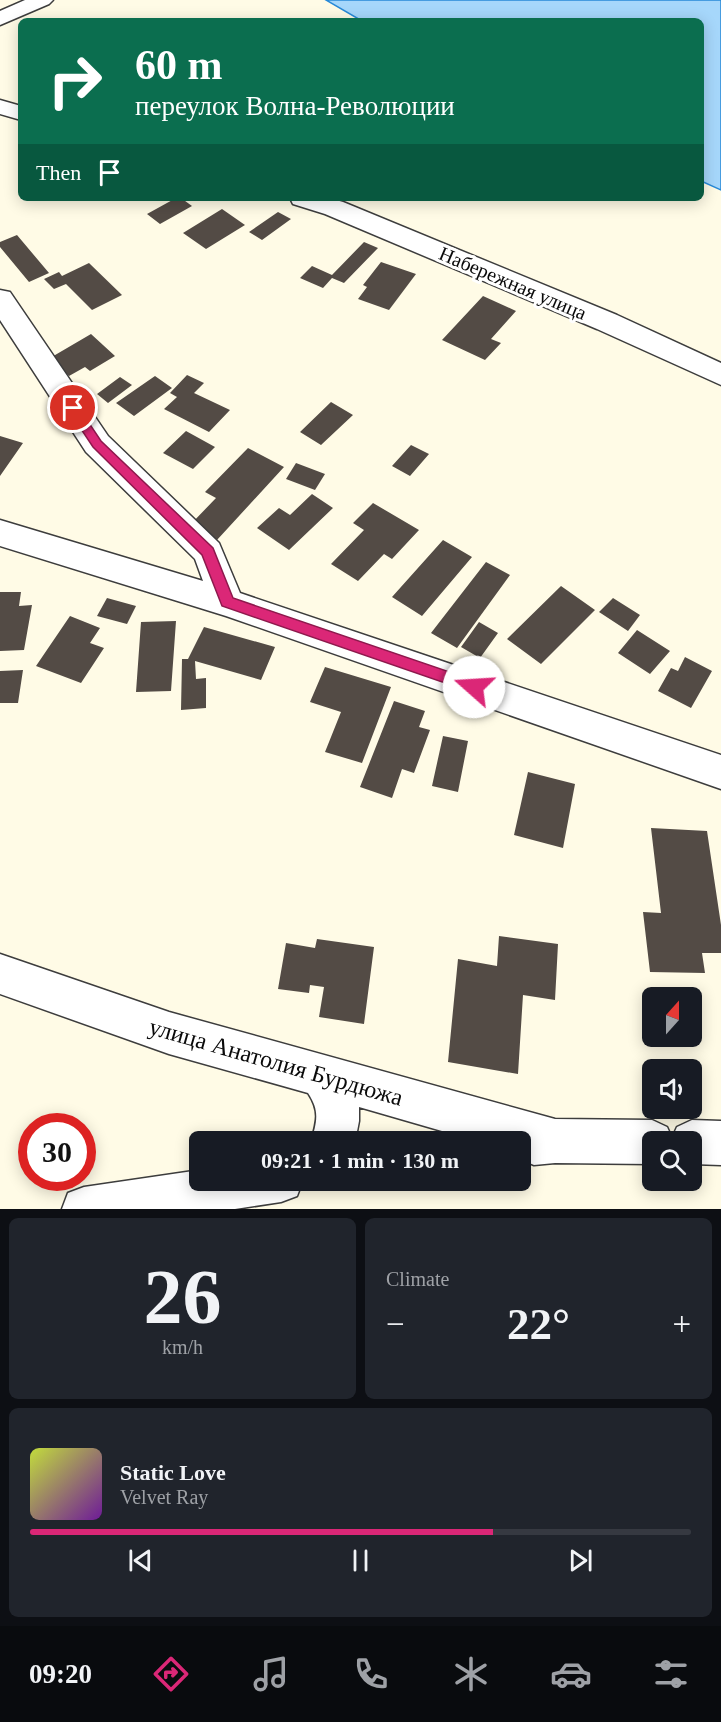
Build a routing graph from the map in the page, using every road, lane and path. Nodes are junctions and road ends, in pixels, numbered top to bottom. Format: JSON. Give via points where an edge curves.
{"nodes":[{"id":1,"x":42,"y":0,"type":"edge"},
{"id":2,"x":0,"y":19,"type":"edge"},
{"id":3,"x":0,"y":107,"type":"edge"},
{"id":4,"x":18,"y":112,"type":"edge"},
{"id":5,"x":312,"y":201,"type":"edge"},
{"id":6,"x":0,"y":299,"type":"edge"},
{"id":7,"x":721,"y":375,"type":"edge"},
{"id":8,"x":0,"y":533,"type":"edge"},
{"id":9,"x":227,"y":602,"type":"junction"},
{"id":10,"x":721,"y":772,"type":"edge"},
{"id":11,"x":0,"y":974,"type":"edge"},
{"id":12,"x":321,"y":1075,"type":"junction"},
{"id":13,"x":336,"y":1131,"type":"edge"},
{"id":14,"x":642,"y":1142,"type":"edge"},
{"id":15,"x":702,"y":1142,"type":"edge"},
{"id":16,"x":538,"y":1143,"type":"edge"},
{"id":17,"x":721,"y":1143,"type":"edge"},
{"id":18,"x":206,"y":1191,"type":"edge"},
{"id":19,"x":84,"y":1209,"type":"edge"}],
"edges":[{"from":1,"to":2,"type":"street"},
{"from":3,"to":4,"type":"street"},
{"from":5,"to":7,"type":"street","name":"Набережная улица","via":[[607,322]]},
{"from":6,"to":9,"type":"street","via":[[97,444],[208,552]]},
{"from":8,"to":9,"type":"street"},
{"from":9,"to":10,"type":"street"},
{"from":11,"to":12,"type":"street","name":"улица Анатолия Бурдюжа","via":[[169,1033]]},
{"from":12,"to":13,"type":"street","via":[[338,1100]]},
{"from":12,"to":16,"type":"street","name":"улица Анатолия Бурдюжа"},
{"from":14,"to":16,"type":"street","name":"улица Анатолия Бурдюжа"},
{"from":15,"to":17,"type":"street"},
{"from":18,"to":19,"type":"street"}]}
